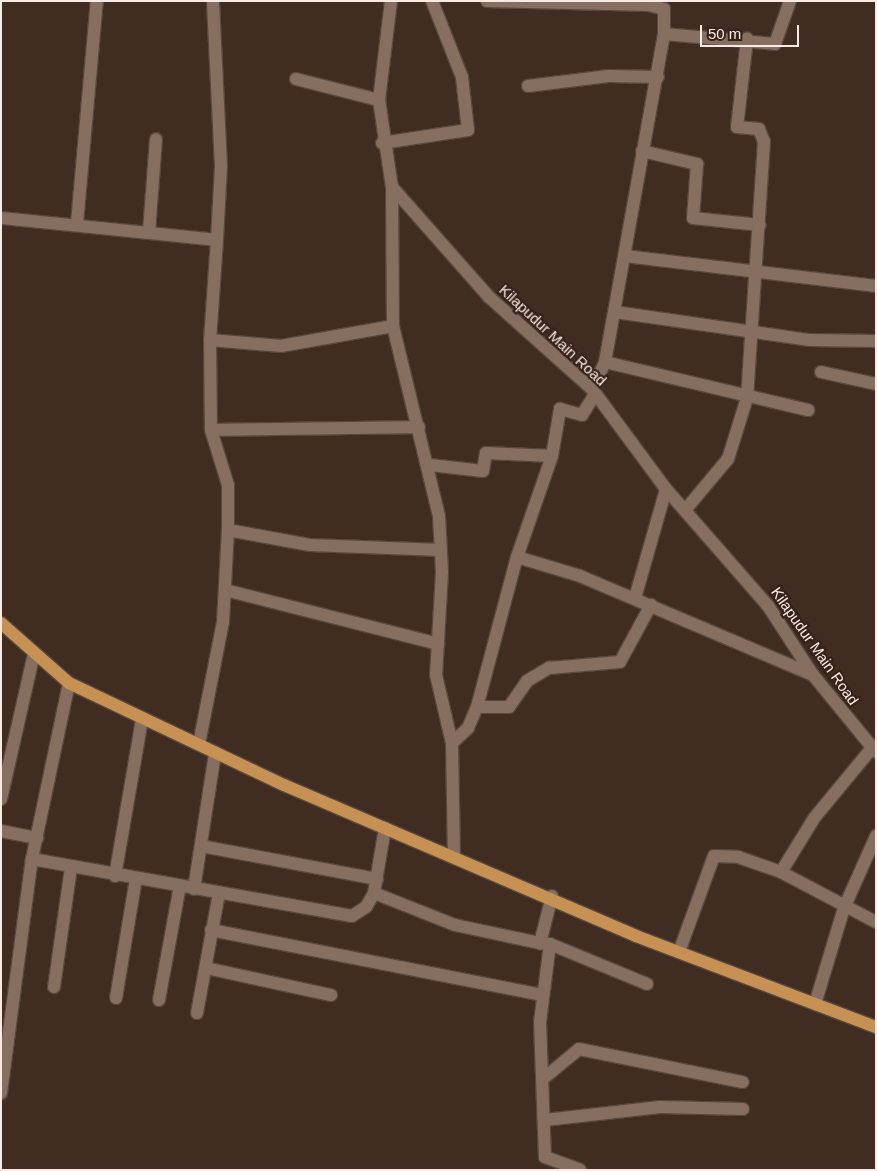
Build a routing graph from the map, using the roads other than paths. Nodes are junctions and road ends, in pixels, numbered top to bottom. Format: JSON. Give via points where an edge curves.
{"nodes":[{"id":1,"x":97,"y":1,"type":"edge"},
{"id":2,"x":213,"y":1,"type":"edge"},
{"id":3,"x":391,"y":1,"type":"edge"},
{"id":4,"x":432,"y":1,"type":"edge"},
{"id":5,"x":486,"y":1,"type":"edge"},
{"id":6,"x":790,"y":1,"type":"edge"},
{"id":7,"x":649,"y":3,"type":"edge"},
{"id":8,"x":664,"y":34,"type":"junction"},
{"id":9,"x":747,"y":39,"type":"junction"},
{"id":10,"x":658,"y":77,"type":"junction"},
{"id":11,"x":296,"y":80,"type":"dead end"},
{"id":12,"x":528,"y":86,"type":"dead end"},
{"id":13,"x":379,"y":100,"type":"junction"},
{"id":14,"x":156,"y":140,"type":"dead end"},
{"id":15,"x":382,"y":144,"type":"junction"},
{"id":16,"x":642,"y":151,"type":"junction"},
{"id":17,"x":392,"y":187,"type":"junction"},
{"id":18,"x":1,"y":218,"type":"edge"},
{"id":19,"x":77,"y":223,"type":"junction"},
{"id":20,"x":760,"y":225,"type":"junction"},
{"id":21,"x":149,"y":232,"type":"junction"},
{"id":22,"x":217,"y":240,"type":"junction"},
{"id":23,"x":625,"y":256,"type":"junction"},
{"id":24,"x":757,"y":275,"type":"junction"},
{"id":25,"x":876,"y":286,"type":"edge"},
{"id":26,"x":615,"y":312,"type":"junction"},
{"id":27,"x":393,"y":326,"type":"junction"},
{"id":28,"x":754,"y":331,"type":"junction"},
{"id":29,"x":210,"y":340,"type":"junction"},
{"id":30,"x":876,"y":341,"type":"edge"},
{"id":31,"x":605,"y":362,"type":"junction"},
{"id":32,"x":821,"y":372,"type":"dead end"},
{"id":33,"x":876,"y":384,"type":"edge"},
{"id":34,"x":593,"y":392,"type":"junction"},
{"id":35,"x":746,"y":398,"type":"junction"},
{"id":36,"x":808,"y":410,"type":"dead end"},
{"id":37,"x":419,"y":427,"type":"junction"},
{"id":38,"x":211,"y":430,"type":"junction"},
{"id":39,"x":552,"y":456,"type":"junction"},
{"id":40,"x":430,"y":465,"type":"junction"},
{"id":41,"x":666,"y":489,"type":"junction"},
{"id":42,"x":686,"y":509,"type":"junction"},
{"id":43,"x":228,"y":530,"type":"junction"},
{"id":44,"x":441,"y":550,"type":"junction"},
{"id":45,"x":517,"y":557,"type":"junction"},
{"id":46,"x":225,"y":590,"type":"junction"},
{"id":47,"x":635,"y":598,"type":"junction"},
{"id":48,"x":651,"y":605,"type":"junction"},
{"id":49,"x":1,"y":624,"type":"edge"},
{"id":50,"x":438,"y":644,"type":"junction"},
{"id":51,"x":34,"y":654,"type":"junction"},
{"id":52,"x":814,"y":675,"type":"junction"},
{"id":53,"x":69,"y":683,"type":"junction"},
{"id":54,"x":477,"y":707,"type":"junction"},
{"id":55,"x":142,"y":718,"type":"junction"},
{"id":56,"x":452,"y":743,"type":"junction"},
{"id":57,"x":200,"y":744,"type":"junction"},
{"id":58,"x":874,"y":750,"type":"edge"},
{"id":59,"x":215,"y":753,"type":"junction"},
{"id":60,"x":1,"y":799,"type":"edge"},
{"id":61,"x":385,"y":828,"type":"junction"},
{"id":62,"x":1,"y":831,"type":"edge"},
{"id":63,"x":876,"y":836,"type":"edge"},
{"id":64,"x":37,"y":838,"type":"junction"},
{"id":65,"x":201,"y":846,"type":"junction"},
{"id":66,"x":454,"y":855,"type":"junction"},
{"id":67,"x":32,"y":859,"type":"junction"},
{"id":68,"x":71,"y":868,"type":"junction"},
{"id":69,"x":781,"y":872,"type":"junction"},
{"id":70,"x":115,"y":876,"type":"junction"},
{"id":71,"x":136,"y":879,"type":"junction"},
{"id":72,"x":377,"y":879,"type":"junction"},
{"id":73,"x":180,"y":886,"type":"junction"},
{"id":74,"x":194,"y":889,"type":"junction"},
{"id":75,"x":374,"y":893,"type":"junction"},
{"id":76,"x":219,"y":894,"type":"junction"},
{"id":77,"x":552,"y":896,"type":"junction"},
{"id":78,"x":844,"y":908,"type":"junction"},
{"id":79,"x":876,"y":922,"type":"edge"},
{"id":80,"x":211,"y":930,"type":"junction"},
{"id":81,"x":545,"y":944,"type":"junction"},
{"id":82,"x":679,"y":952,"type":"junction"},
{"id":83,"x":206,"y":968,"type":"junction"},
{"id":84,"x":8,"y":978,"type":"edge"},
{"id":85,"x":647,"y":984,"type":"dead end"},
{"id":86,"x":54,"y":987,"type":"dead end"},
{"id":87,"x":331,"y":995,"type":"dead end"},
{"id":88,"x":542,"y":995,"type":"junction"},
{"id":89,"x":116,"y":998,"type":"dead end"},
{"id":90,"x":159,"y":1000,"type":"dead end"},
{"id":91,"x":814,"y":1004,"type":"junction"},
{"id":92,"x":197,"y":1013,"type":"dead end"},
{"id":93,"x":876,"y":1027,"type":"edge"},
{"id":94,"x":544,"y":1078,"type":"junction"},
{"id":95,"x":744,"y":1082,"type":"dead end"},
{"id":96,"x":1,"y":1093,"type":"edge"},
{"id":97,"x":743,"y":1109,"type":"dead end"},
{"id":98,"x":545,"y":1120,"type":"junction"},
{"id":99,"x":545,"y":1163,"type":"edge"},
{"id":100,"x":580,"y":1170,"type":"edge"}],
"edges":[{"from":1,"to":19,"type":"street"},
{"from":2,"to":22,"type":"street","via":[[220,166]]},
{"from":3,"to":13,"type":"street","name":"Kilapudur Main Road"},
{"from":4,"to":15,"type":"street","via":[[462,77],[468,130]]},
{"from":5,"to":7,"type":"street"},
{"from":6,"to":9,"type":"street","via":[[778,43]]},
{"from":7,"to":8,"type":"street","via":[[664,9]]},
{"from":8,"to":9,"type":"street"},
{"from":8,"to":10,"type":"street"},
{"from":9,"to":20,"type":"street","via":[[737,127],[759,129],[763,134]]},
{"from":10,"to":12,"type":"street","via":[[608,76]]},
{"from":10,"to":16,"type":"street"},
{"from":11,"to":13,"type":"street"},
{"from":13,"to":15,"type":"street","name":"Kilapudur Main Road"},
{"from":14,"to":21,"type":"street"},
{"from":15,"to":17,"type":"street","name":"Kilapudur Main Road"},
{"from":16,"to":20,"type":"street","via":[[697,164],[694,218]]},
{"from":16,"to":23,"type":"street"},
{"from":17,"to":27,"type":"street"},
{"from":17,"to":34,"type":"street","name":"Kilapudur Main Road","via":[[489,297]]},
{"from":18,"to":19,"type":"street"},
{"from":19,"to":21,"type":"street"},
{"from":20,"to":24,"type":"street"},
{"from":21,"to":22,"type":"street"},
{"from":22,"to":29,"type":"street"},
{"from":23,"to":24,"type":"street"},
{"from":23,"to":26,"type":"street"},
{"from":24,"to":25,"type":"street"},
{"from":24,"to":28,"type":"street"},
{"from":26,"to":28,"type":"street"},
{"from":26,"to":31,"type":"street"},
{"from":27,"to":29,"type":"street","via":[[281,346]]},
{"from":27,"to":37,"type":"street"},
{"from":28,"to":30,"type":"street","via":[[810,340]]},
{"from":28,"to":35,"type":"street"},
{"from":29,"to":38,"type":"street"},
{"from":31,"to":34,"type":"street"},
{"from":31,"to":35,"type":"street"},
{"from":32,"to":33,"type":"street"},
{"from":34,"to":39,"type":"street","via":[[582,415],[560,410]]},
{"from":34,"to":41,"type":"street","name":"Kilapudur Main Road"},
{"from":35,"to":36,"type":"street"},
{"from":35,"to":42,"type":"street","via":[[728,459]]},
{"from":37,"to":38,"type":"street"},
{"from":37,"to":40,"type":"street"},
{"from":38,"to":43,"type":"street","via":[[228,485]]},
{"from":39,"to":40,"type":"street","via":[[486,453],[483,470]]},
{"from":39,"to":45,"type":"street"},
{"from":40,"to":44,"type":"street"},
{"from":41,"to":42,"type":"street","name":"Kilapudur Main Road"},
{"from":41,"to":47,"type":"street"},
{"from":42,"to":52,"type":"street","name":"Kilapudur Main Road","via":[[768,606]]},
{"from":43,"to":44,"type":"street","via":[[310,545]]},
{"from":43,"to":46,"type":"street"},
{"from":44,"to":50,"type":"street"},
{"from":45,"to":47,"type":"street"},
{"from":45,"to":54,"type":"street"},
{"from":46,"to":50,"type":"street"},
{"from":46,"to":57,"type":"street"},
{"from":47,"to":48,"type":"street"},
{"from":48,"to":52,"type":"street"},
{"from":48,"to":54,"type":"street","via":[[620,662],[549,668],[527,681],[508,707]]},
{"from":49,"to":51,"type":"main road"},
{"from":50,"to":56,"type":"street","via":[[438,694]]},
{"from":51,"to":53,"type":"main road"},
{"from":51,"to":60,"type":"street"},
{"from":52,"to":58,"type":"street","name":"Kilapudur Main Road"},
{"from":53,"to":55,"type":"main road"},
{"from":53,"to":64,"type":"street"},
{"from":54,"to":56,"type":"street","via":[[468,728]]},
{"from":55,"to":57,"type":"main road"},
{"from":55,"to":70,"type":"street"},
{"from":56,"to":66,"type":"street"},
{"from":57,"to":59,"type":"main road"},
{"from":58,"to":69,"type":"street","via":[[815,817]]},
{"from":59,"to":61,"type":"main road"},
{"from":59,"to":65,"type":"street"},
{"from":61,"to":66,"type":"main road"},
{"from":61,"to":72,"type":"street"},
{"from":62,"to":64,"type":"street"},
{"from":63,"to":78,"type":"street"},
{"from":64,"to":67,"type":"street"},
{"from":65,"to":72,"type":"street"},
{"from":65,"to":74,"type":"street"},
{"from":66,"to":77,"type":"main road"},
{"from":67,"to":68,"type":"street"},
{"from":67,"to":84,"type":"street"},
{"from":68,"to":70,"type":"street"},
{"from":68,"to":86,"type":"street"},
{"from":69,"to":78,"type":"street"},
{"from":69,"to":82,"type":"street","via":[[738,858],[714,856]]},
{"from":70,"to":71,"type":"street"},
{"from":71,"to":73,"type":"street"},
{"from":71,"to":89,"type":"street"},
{"from":72,"to":75,"type":"street"},
{"from":73,"to":74,"type":"street"},
{"from":73,"to":90,"type":"street"},
{"from":74,"to":76,"type":"street"},
{"from":75,"to":76,"type":"street","via":[[366,907],[352,916]]},
{"from":75,"to":81,"type":"street","via":[[455,925]]},
{"from":76,"to":80,"type":"street"},
{"from":77,"to":81,"type":"street"},
{"from":77,"to":82,"type":"main road"},
{"from":78,"to":79,"type":"street"},
{"from":78,"to":91,"type":"street"},
{"from":80,"to":83,"type":"street"},
{"from":80,"to":88,"type":"street"},
{"from":81,"to":85,"type":"street"},
{"from":81,"to":88,"type":"street"},
{"from":82,"to":91,"type":"main road"},
{"from":83,"to":87,"type":"street"},
{"from":83,"to":92,"type":"street"},
{"from":84,"to":96,"type":"street"},
{"from":88,"to":94,"type":"street"},
{"from":91,"to":93,"type":"main road"},
{"from":94,"to":95,"type":"street","via":[[579,1049]]},
{"from":94,"to":98,"type":"street"},
{"from":97,"to":98,"type":"street","via":[[660,1107]]},
{"from":98,"to":99,"type":"street"},
{"from":99,"to":100,"type":"street"}]}
